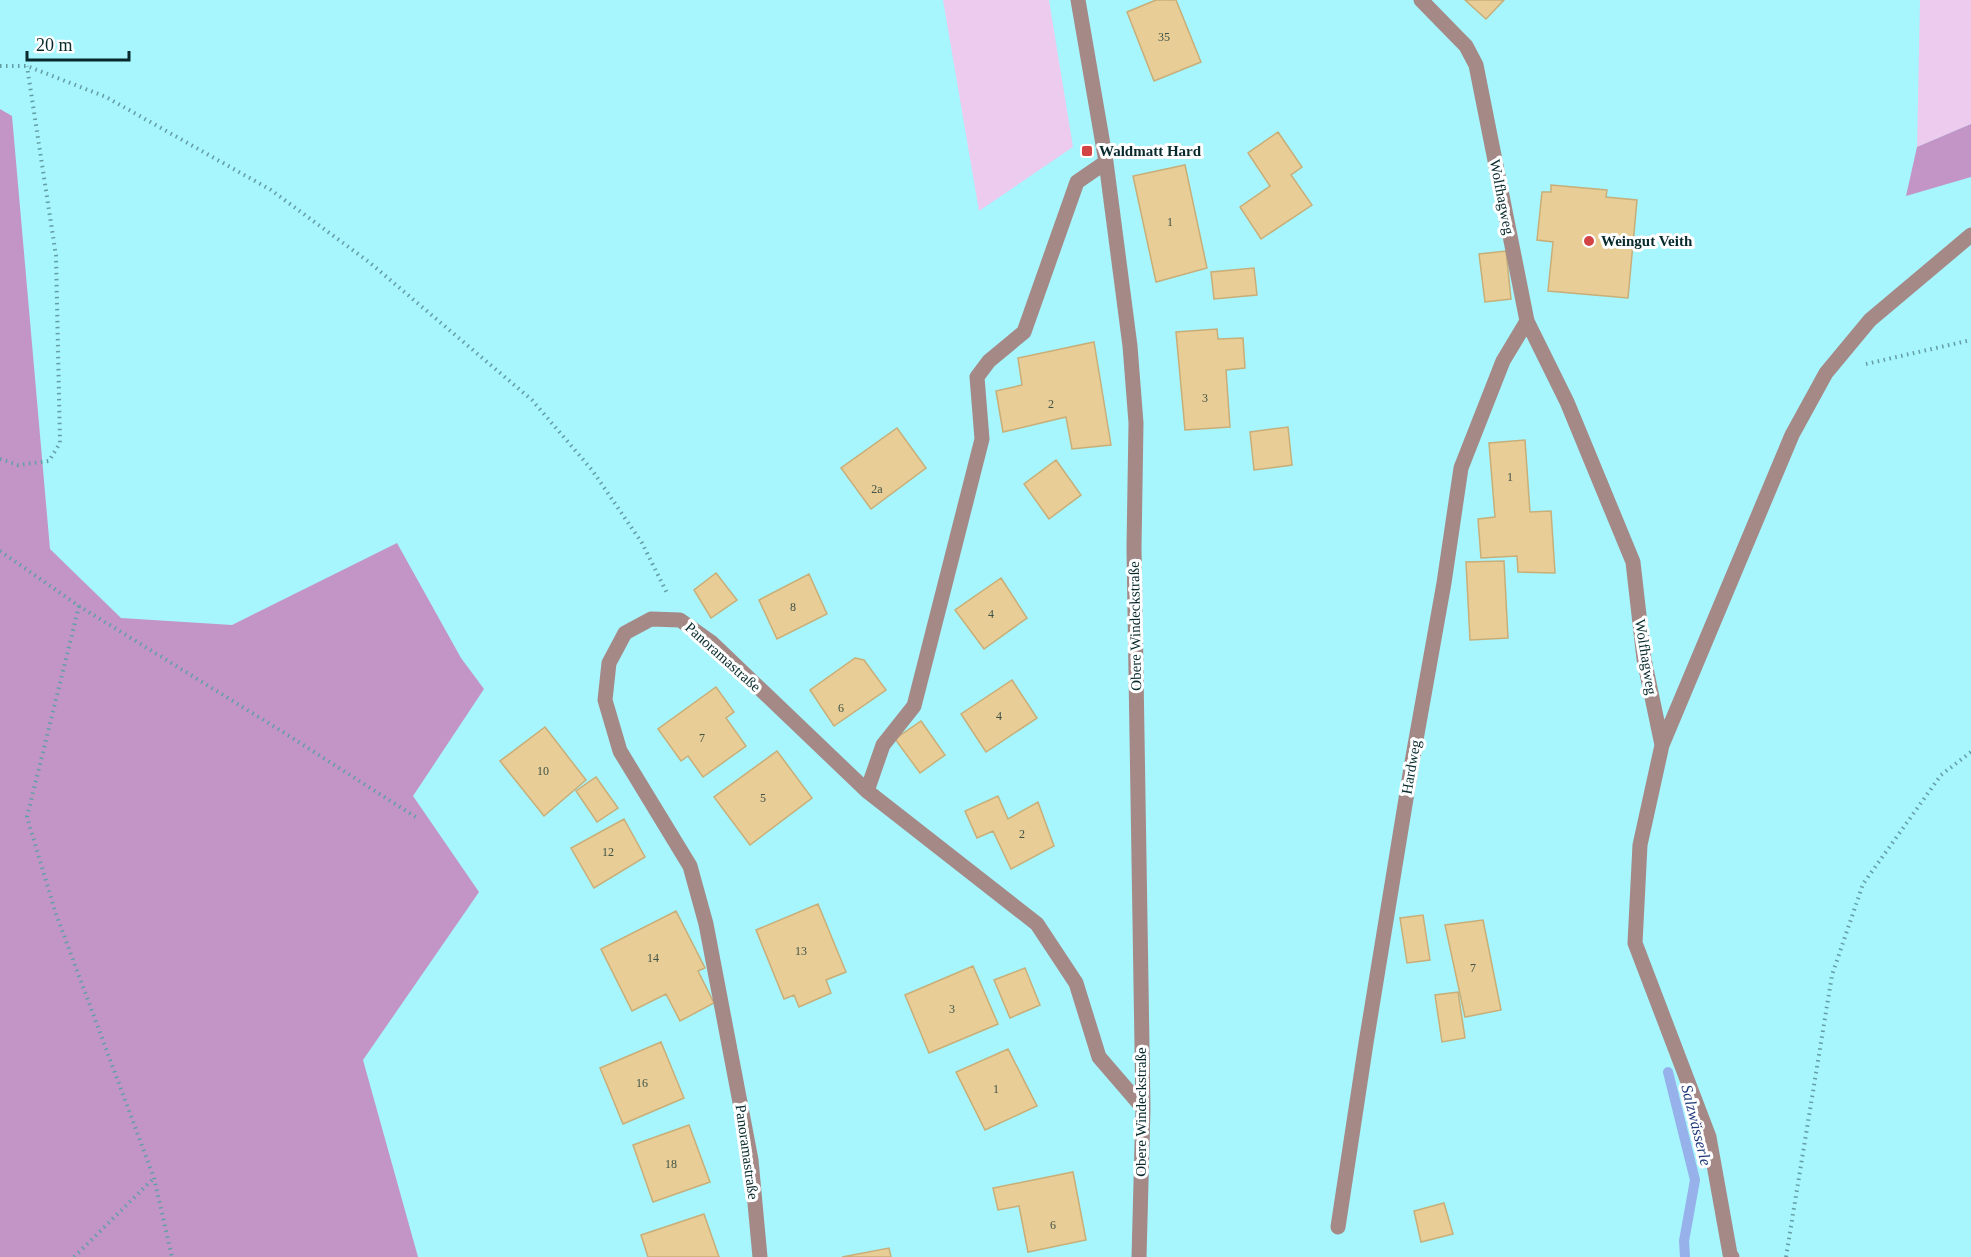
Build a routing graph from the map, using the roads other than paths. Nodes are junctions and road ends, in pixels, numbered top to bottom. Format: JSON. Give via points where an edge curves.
{"nodes":[{"id":1,"x":1078,"y":0,"type":"edge"},
{"id":2,"x":1421,"y":0,"type":"edge"},
{"id":3,"x":1106,"y":162,"type":"junction"},
{"id":4,"x":1971,"y":235,"type":"edge"},
{"id":5,"x":1527,"y":321,"type":"junction"},
{"id":6,"x":1662,"y":745,"type":"junction"},
{"id":7,"x":867,"y":791,"type":"junction"},
{"id":8,"x":1143,"y":1108,"type":"junction"},
{"id":9,"x":1338,"y":1227,"type":"dead end"},
{"id":10,"x":760,"y":1257,"type":"edge"},
{"id":11,"x":1139,"y":1257,"type":"edge"},
{"id":12,"x":1732,"y":1257,"type":"edge"}],
"edges":[{"from":1,"to":3,"type":"street","name":"Obere Windeckstraße"},
{"from":2,"to":5,"type":"street","name":"Wolfhagweg","via":[[1466,46],[1476,65]]},
{"from":3,"to":7,"type":"street","via":[[1077,182],[1024,332],[989,361],[977,377],[982,439],[914,706],[883,745]]},
{"from":3,"to":8,"type":"street","name":"Obere Windeckstraße","via":[[1136,423],[1134,548]]},
{"from":4,"to":6,"type":"street","via":[[1869,320],[1826,373],[1792,435]]},
{"from":5,"to":6,"type":"street","name":"Wolfhagweg","via":[[1567,402],[1633,562],[1644,659]]},
{"from":5,"to":9,"type":"street","name":"Hardweg","via":[[1503,361],[1461,468]]},
{"from":6,"to":12,"type":"street","name":"Wolfhagweg","via":[[1640,845],[1635,943],[1709,1137]]},
{"from":7,"to":8,"type":"street","name":"Panoramastraße","via":[[1037,924],[1076,983],[1099,1057]]},
{"from":7,"to":10,"type":"street","name":"Panoramastraße","via":[[711,642],[680,620],[651,619],[625,633],[609,663],[605,700],[620,751],[690,866],[701,904],[751,1160]]},
{"from":8,"to":11,"type":"street","name":"Obere Windeckstraße"}]}
